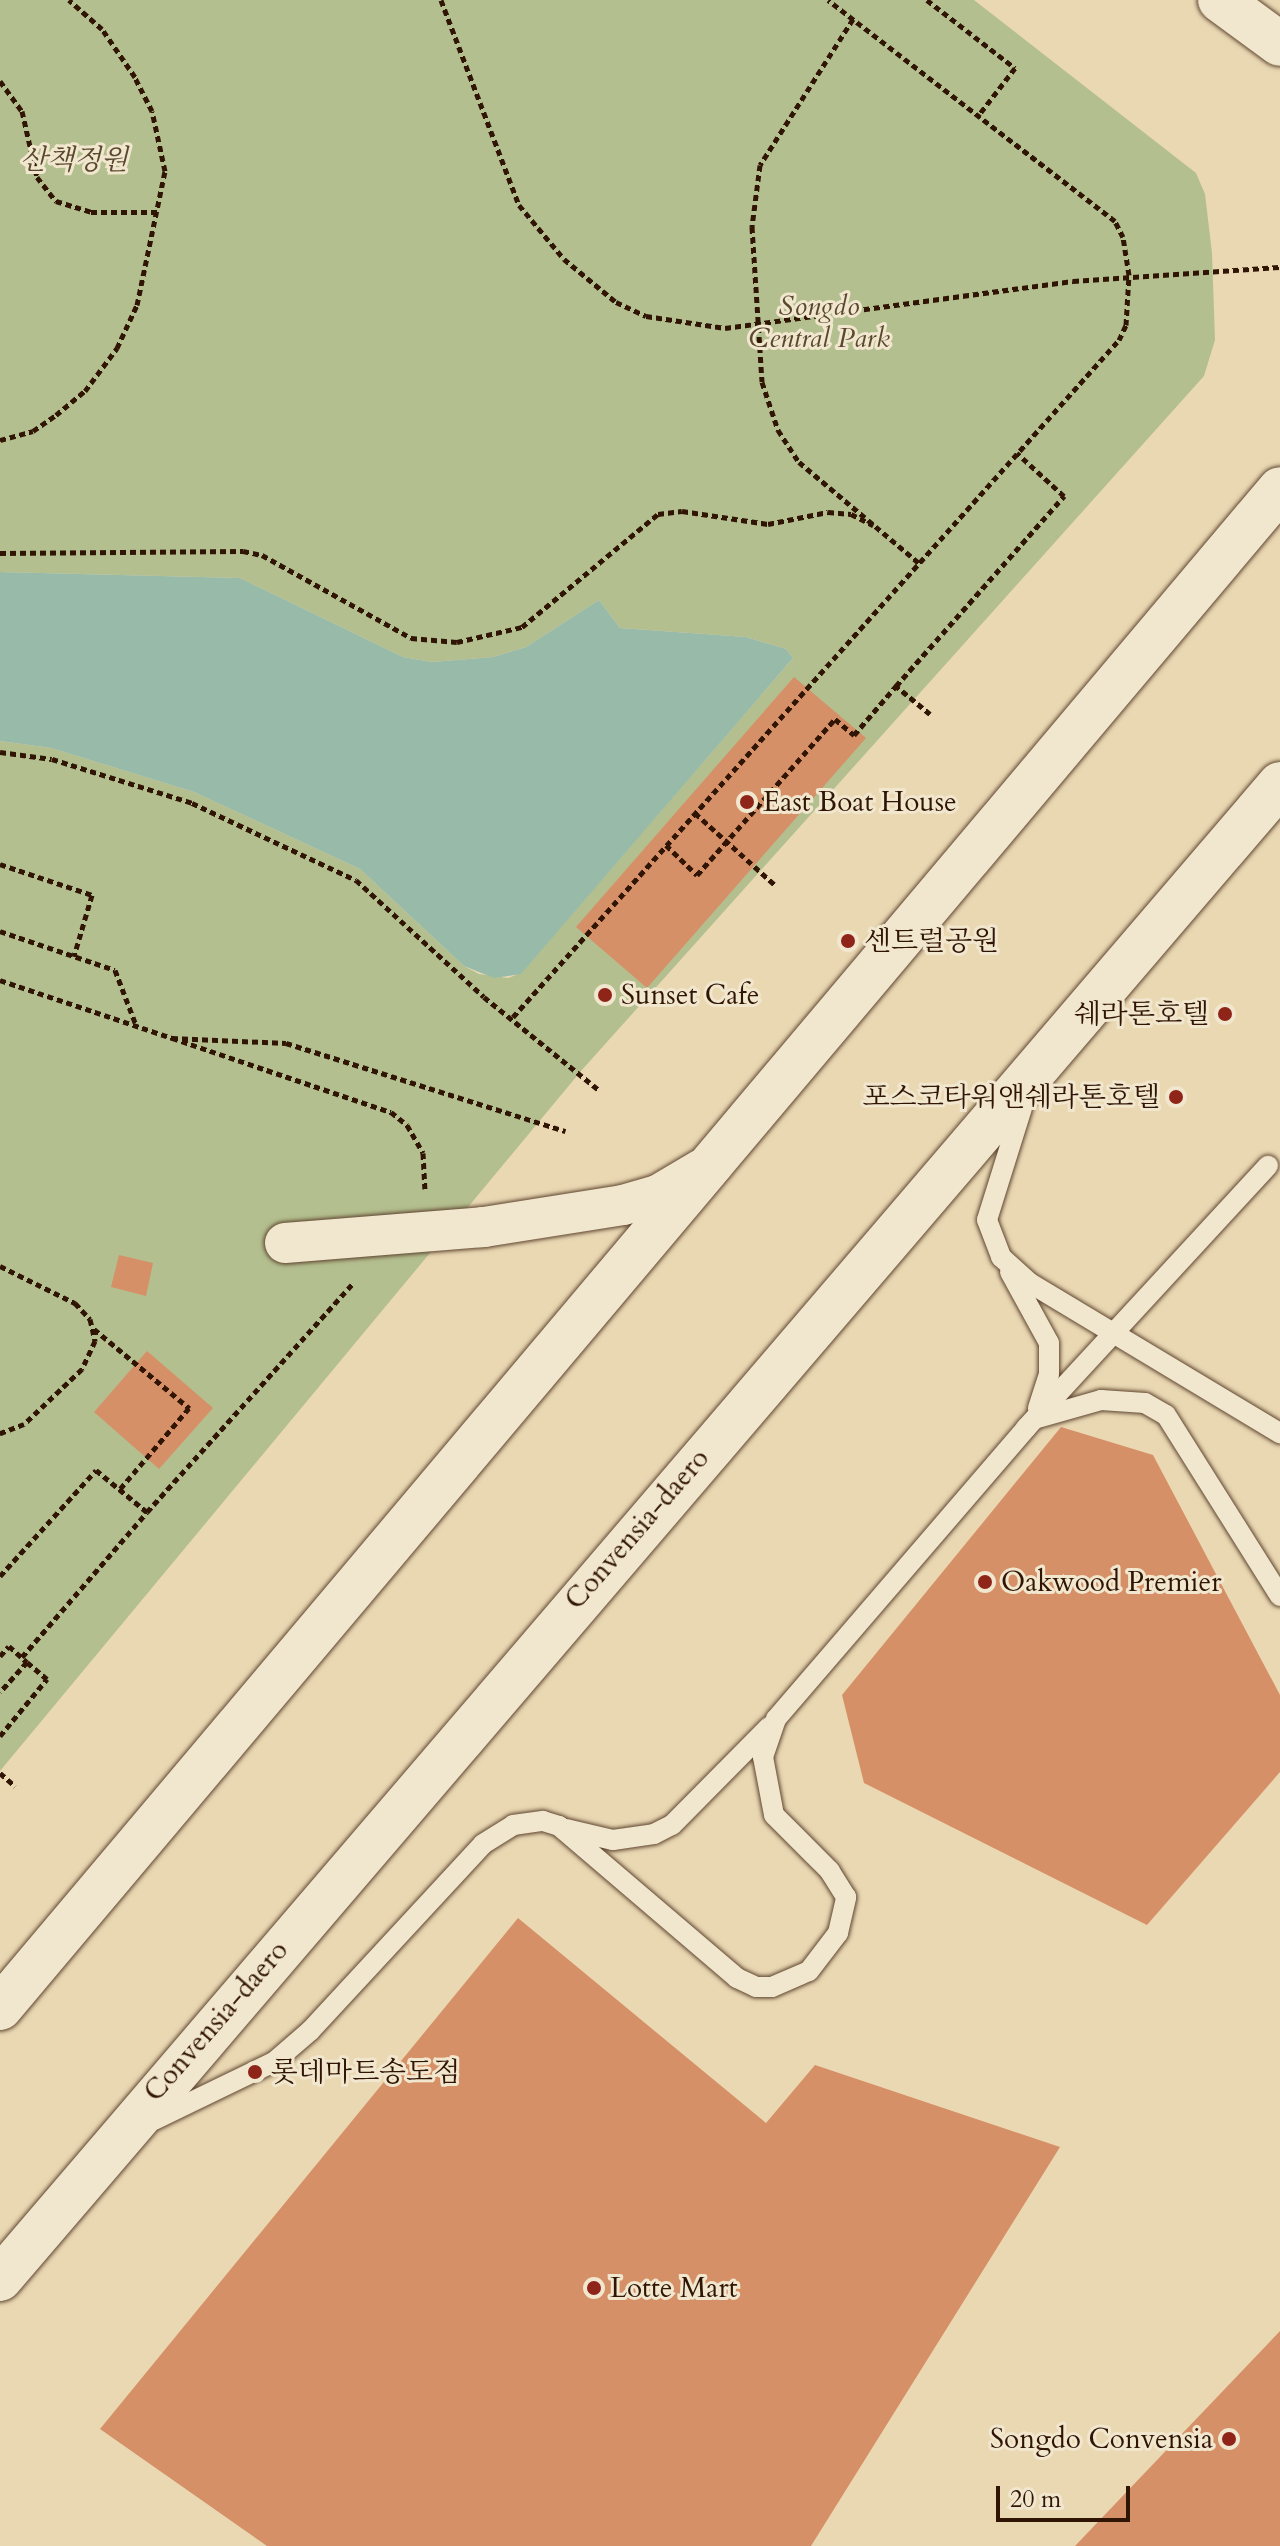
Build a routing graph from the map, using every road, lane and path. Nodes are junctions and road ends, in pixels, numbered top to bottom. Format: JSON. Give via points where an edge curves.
{"nodes":[{"id":1,"x":69,"y":0,"type":"edge"},
{"id":2,"x":441,"y":0,"type":"edge"},
{"id":3,"x":828,"y":0,"type":"edge"},
{"id":4,"x":927,"y":0,"type":"edge"},
{"id":5,"x":1220,"y":0,"type":"edge"},
{"id":6,"x":853,"y":19,"type":"junction"},
{"id":7,"x":1280,"y":44,"type":"edge"},
{"id":8,"x":0,"y":81,"type":"edge"},
{"id":9,"x":978,"y":116,"type":"junction"},
{"id":10,"x":157,"y":212,"type":"junction"},
{"id":11,"x":1280,"y":267,"type":"edge"},
{"id":12,"x":1129,"y":275,"type":"junction"},
{"id":13,"x":756,"y":325,"type":"junction"},
{"id":14,"x":0,"y":440,"type":"edge"},
{"id":15,"x":1017,"y":453,"type":"junction"},
{"id":16,"x":1280,"y":489,"type":"edge"},
{"id":17,"x":873,"y":525,"type":"junction"},
{"id":18,"x":0,"y":553,"type":"edge"},
{"id":19,"x":919,"y":563,"type":"junction"},
{"id":20,"x":896,"y":686,"type":"junction"},
{"id":21,"x":930,"y":714,"type":"dead end"},
{"id":22,"x":0,"y":752,"type":"edge"},
{"id":23,"x":1280,"y":784,"type":"edge"},
{"id":24,"x":695,"y":813,"type":"junction"},
{"id":25,"x":727,"y":842,"type":"junction"},
{"id":26,"x":666,"y":845,"type":"junction"},
{"id":27,"x":0,"y":864,"type":"edge"},
{"id":28,"x":776,"y":886,"type":"dead end"},
{"id":29,"x":0,"y":931,"type":"edge"},
{"id":30,"x":74,"y":956,"type":"junction"},
{"id":31,"x":0,"y":980,"type":"edge"},
{"id":32,"x":1081,"y":1014,"type":"junction"},
{"id":33,"x":513,"y":1017,"type":"junction"},
{"id":34,"x":136,"y":1025,"type":"junction"},
{"id":35,"x":600,"y":1091,"type":"dead end"},
{"id":36,"x":565,"y":1131,"type":"dead end"},
{"id":37,"x":1276,"y":1159,"type":"edge"},
{"id":38,"x":715,"y":1160,"type":"junction"},
{"id":39,"x":285,"y":1243,"type":"dead end"},
{"id":40,"x":1001,"y":1257,"type":"junction"},
{"id":41,"x":0,"y":1266,"type":"edge"},
{"id":42,"x":94,"y":1329,"type":"junction"},
{"id":43,"x":1112,"y":1332,"type":"junction"},
{"id":44,"x":1026,"y":1428,"type":"junction"},
{"id":45,"x":0,"y":1433,"type":"edge"},
{"id":46,"x":1280,"y":1433,"type":"edge"},
{"id":47,"x":96,"y":1470,"type":"dead end"},
{"id":48,"x":120,"y":1489,"type":"dead end"},
{"id":49,"x":147,"y":1512,"type":"dead end"},
{"id":50,"x":0,"y":1576,"type":"edge"},
{"id":51,"x":1280,"y":1596,"type":"edge"},
{"id":52,"x":0,"y":1656,"type":"edge"},
{"id":53,"x":24,"y":1660,"type":"junction"},
{"id":54,"x":0,"y":1692,"type":"edge"},
{"id":55,"x":776,"y":1719,"type":"junction"},
{"id":56,"x":0,"y":1736,"type":"edge"},
{"id":57,"x":0,"y":1773,"type":"edge"},
{"id":58,"x":15,"y":1786,"type":"dead end"},
{"id":59,"x":559,"y":1826,"type":"junction"},
{"id":60,"x":0,"y":2008,"type":"edge"},
{"id":61,"x":77,"y":2183,"type":"junction"},
{"id":62,"x":0,"y":2279,"type":"edge"}],
"edges":[{"from":1,"to":10,"type":"path","via":[[102,29],[152,111],[165,171]]},
{"from":2,"to":13,"type":"path","via":[[459,35],[510,188],[540,234],[616,302],[646,316],[725,328]]},
{"from":3,"to":6,"type":"path"},
{"from":4,"to":9,"type":"path","via":[[1015,68]]},
{"from":5,"to":7,"type":"main road"},
{"from":6,"to":9,"type":"path"},
{"from":6,"to":13,"type":"path","via":[[760,165],[752,227]]},
{"from":8,"to":10,"type":"path","via":[[22,111],[37,177],[56,201],[91,212]]},
{"from":9,"to":12,"type":"path","via":[[1115,221]]},
{"from":10,"to":14,"type":"path","via":[[137,305],[109,360],[56,415],[33,431]]},
{"from":11,"to":12,"type":"path"},
{"from":12,"to":13,"type":"path"},
{"from":12,"to":15,"type":"path","via":[[1130,311],[1119,340]]},
{"from":13,"to":17,"type":"path","via":[[766,396],[788,447]]},
{"from":15,"to":19,"type":"path"},
{"from":15,"to":20,"type":"path","via":[[1064,496]]},
{"from":16,"to":38,"type":"main road"},
{"from":17,"to":18,"type":"path","via":[[851,514],[828,512],[768,524],[682,511],[658,514],[522,627],[457,642],[411,638],[262,555],[243,551]]},
{"from":17,"to":19,"type":"path"},
{"from":19,"to":24,"type":"path"},
{"from":20,"to":21,"type":"path"},
{"from":20,"to":25,"type":"path","via":[[854,735],[835,719]]},
{"from":22,"to":33,"type":"path","via":[[52,759],[192,803],[356,880]]},
{"from":23,"to":32,"type":"main road","name":"Convensia-daero"},
{"from":24,"to":25,"type":"path"},
{"from":24,"to":26,"type":"path"},
{"from":25,"to":26,"type":"path","via":[[697,875]]},
{"from":25,"to":28,"type":"path"},
{"from":26,"to":33,"type":"path"},
{"from":27,"to":30,"type":"path","via":[[92,895]]},
{"from":29,"to":30,"type":"path"},
{"from":30,"to":34,"type":"path","via":[[115,970]]},
{"from":31,"to":34,"type":"path"},
{"from":32,"to":40,"type":"lane","via":[[1031,1088],[1010,1136],[987,1220]]},
{"from":32,"to":61,"type":"main road","name":"Convensia-daero"},
{"from":33,"to":35,"type":"path"},
{"from":34,"to":36,"type":"path","via":[[172,1038],[286,1043]]},
{"from":37,"to":43,"type":"lane"},
{"from":38,"to":39,"type":"street","via":[[658,1195],[623,1205],[484,1227]]},
{"from":38,"to":60,"type":"main road"},
{"from":40,"to":43,"type":"lane","via":[[1030,1283]]},
{"from":40,"to":44,"type":"lane","via":[[1049,1343],[1045,1394]]},
{"from":41,"to":42,"type":"path","via":[[75,1303]]},
{"from":42,"to":45,"type":"path","via":[[82,1369],[24,1424]]},
{"from":42,"to":48,"type":"path","via":[[189,1408]]},
{"from":43,"to":44,"type":"lane"},
{"from":43,"to":46,"type":"lane"},
{"from":44,"to":51,"type":"lane","via":[[1040,1416],[1101,1400],[1145,1403],[1166,1415]]},
{"from":44,"to":55,"type":"lane"},
{"from":47,"to":50,"type":"path"},
{"from":49,"to":53,"type":"path"},
{"from":52,"to":53,"type":"path","via":[[9,1646]]},
{"from":53,"to":54,"type":"path"},
{"from":53,"to":56,"type":"path","via":[[47,1679]]},
{"from":55,"to":59,"type":"lane","via":[[686,1813],[654,1834],[613,1840]]},
{"from":55,"to":59,"type":"lane","via":[[763,1757],[774,1815],[830,1871],[846,1897],[845,1914],[826,1953],[789,1983],[756,1987],[737,1978]]},
{"from":57,"to":58,"type":"path"},
{"from":59,"to":61,"type":"lane","via":[[529,1822],[499,1830],[310,2031],[274,2062],[152,2121]]},
{"from":61,"to":62,"type":"main road","name":"Convensia-daero"}]}
